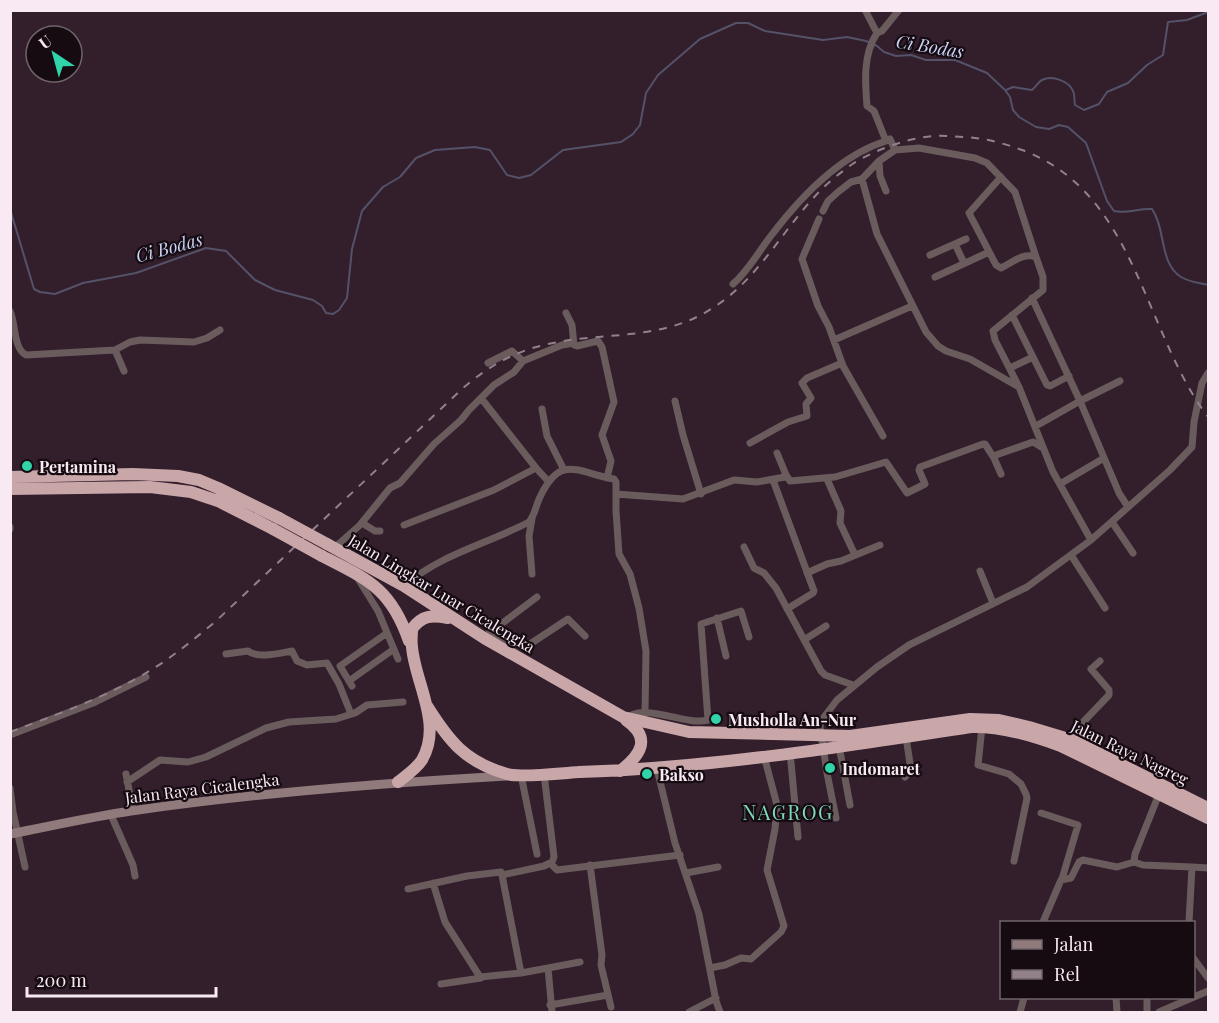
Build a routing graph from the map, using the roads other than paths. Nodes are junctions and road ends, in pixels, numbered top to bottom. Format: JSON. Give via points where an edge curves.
{"nodes":[{"id":1,"x":865,"y":10,"type":"edge"},
{"id":2,"x":899,"y":10,"type":"edge"},
{"id":3,"x":873,"y":40,"type":"junction"},
{"id":4,"x":886,"y":141,"type":"junction"},
{"id":5,"x":895,"y":150,"type":"junction"},
{"id":6,"x":879,"y":161,"type":"junction"},
{"id":7,"x":1001,"y":177,"type":"junction"},
{"id":8,"x":862,"y":179,"type":"junction"},
{"id":9,"x":886,"y":190,"type":"dead end"},
{"id":10,"x":823,"y":211,"type":"dead end"},
{"id":11,"x":819,"y":219,"type":"dead end"},
{"id":12,"x":966,"y":239,"type":"dead end"},
{"id":13,"x":955,"y":244,"type":"junction"},
{"id":14,"x":989,"y":252,"type":"junction"},
{"id":15,"x":930,"y":255,"type":"dead end"},
{"id":16,"x":1036,"y":257,"type":"junction"},
{"id":17,"x":964,"y":264,"type":"junction"},
{"id":18,"x":935,"y":277,"type":"dead end"},
{"id":19,"x":733,"y":285,"type":"dead end"},
{"id":20,"x":1032,"y":298,"type":"junction"},
{"id":21,"x":912,"y":306,"type":"junction"},
{"id":22,"x":10,"y":311,"type":"edge"},
{"id":23,"x":566,"y":313,"type":"dead end"},
{"id":24,"x":1012,"y":315,"type":"junction"},
{"id":25,"x":220,"y":330,"type":"dead end"},
{"id":26,"x":834,"y":340,"type":"junction"},
{"id":27,"x":574,"y":343,"type":"junction"},
{"id":28,"x":115,"y":350,"type":"junction"},
{"id":29,"x":1033,"y":357,"type":"junction"},
{"id":30,"x":523,"y":361,"type":"junction"},
{"id":31,"x":488,"y":363,"type":"dead end"},
{"id":32,"x":842,"y":363,"type":"junction"},
{"id":33,"x":1010,"y":368,"type":"junction"},
{"id":34,"x":124,"y":371,"type":"dead end"},
{"id":35,"x":1209,"y":373,"type":"edge"},
{"id":36,"x":1069,"y":376,"type":"junction"},
{"id":37,"x":1120,"y":381,"type":"dead end"},
{"id":38,"x":1019,"y":387,"type":"junction"},
{"id":39,"x":482,"y":398,"type":"junction"},
{"id":40,"x":675,"y":401,"type":"dead end"},
{"id":41,"x":1080,"y":401,"type":"junction"},
{"id":42,"x":542,"y":409,"type":"dead end"},
{"id":43,"x":1036,"y":426,"type":"junction"},
{"id":44,"x":883,"y":436,"type":"dead end"},
{"id":45,"x":750,"y":443,"type":"dead end"},
{"id":46,"x":1043,"y":448,"type":"junction"},
{"id":47,"x":777,"y":453,"type":"dead end"},
{"id":48,"x":994,"y":458,"type":"junction"},
{"id":49,"x":1104,"y":458,"type":"junction"},
{"id":50,"x":536,"y":468,"type":"junction"},
{"id":51,"x":564,"y":470,"type":"junction"},
{"id":52,"x":1001,"y":474,"type":"dead end"},
{"id":53,"x":786,"y":476,"type":"junction"},
{"id":54,"x":10,"y":477,"type":"edge"},
{"id":55,"x":607,"y":478,"type":"junction"},
{"id":56,"x":827,"y":479,"type":"junction"},
{"id":57,"x":773,"y":480,"type":"junction"},
{"id":58,"x":548,"y":482,"type":"junction"},
{"id":59,"x":1060,"y":484,"type":"junction"},
{"id":60,"x":10,"y":489,"type":"edge"},
{"id":61,"x":616,"y":494,"type":"junction"},
{"id":62,"x":701,"y":494,"type":"junction"},
{"id":63,"x":1128,"y":507,"type":"junction"},
{"id":64,"x":532,"y":519,"type":"junction"},
{"id":65,"x":1112,"y":522,"type":"junction"},
{"id":66,"x":276,"y":523,"type":"junction"},
{"id":67,"x":362,"y":523,"type":"junction"},
{"id":68,"x":404,"y":525,"type":"dead end"},
{"id":69,"x":380,"y":531,"type":"dead end"},
{"id":70,"x":1091,"y":540,"type":"junction"},
{"id":71,"x":880,"y":545,"type":"dead end"},
{"id":72,"x":744,"y":547,"type":"dead end"},
{"id":73,"x":328,"y":549,"type":"junction"},
{"id":74,"x":1133,"y":553,"type":"dead end"},
{"id":75,"x":855,"y":555,"type":"junction"},
{"id":76,"x":1071,"y":555,"type":"junction"},
{"id":77,"x":980,"y":571,"type":"dead end"},
{"id":78,"x":354,"y":572,"type":"junction"},
{"id":79,"x":807,"y":573,"type":"junction"},
{"id":80,"x":532,"y":574,"type":"dead end"},
{"id":81,"x":404,"y":586,"type":"junction"},
{"id":82,"x":537,"y":597,"type":"dead end"},
{"id":83,"x":993,"y":603,"type":"junction"},
{"id":84,"x":1105,"y":608,"type":"dead end"},
{"id":85,"x":787,"y":609,"type":"junction"},
{"id":86,"x":717,"y":618,"type":"junction"},
{"id":87,"x":455,"y":619,"type":"junction"},
{"id":88,"x":826,"y":626,"type":"dead end"},
{"id":89,"x":387,"y":633,"type":"junction"},
{"id":90,"x":488,"y":635,"type":"junction"},
{"id":91,"x":585,"y":636,"type":"dead end"},
{"id":92,"x":749,"y":637,"type":"dead end"},
{"id":93,"x":804,"y":640,"type":"junction"},
{"id":94,"x":412,"y":648,"type":"junction"},
{"id":95,"x":394,"y":649,"type":"junction"},
{"id":96,"x":226,"y":654,"type":"dead end"},
{"id":97,"x":726,"y":656,"type":"dead end"},
{"id":98,"x":398,"y":659,"type":"dead end"},
{"id":99,"x":1100,"y":661,"type":"dead end"},
{"id":100,"x":146,"y":677,"type":"dead end"},
{"id":101,"x":853,"y":686,"type":"junction"},
{"id":102,"x":403,"y":702,"type":"dead end"},
{"id":103,"x":426,"y":706,"type":"junction"},
{"id":104,"x":645,"y":712,"type":"junction"},
{"id":105,"x":351,"y":714,"type":"junction"},
{"id":106,"x":625,"y":718,"type":"junction"},
{"id":107,"x":982,"y":727,"type":"junction"},
{"id":108,"x":10,"y":735,"type":"edge"},
{"id":109,"x":822,"y":735,"type":"junction"},
{"id":110,"x":906,"y":737,"type":"junction"},
{"id":111,"x":1067,"y":738,"type":"junction"},
{"id":112,"x":839,"y":746,"type":"junction"},
{"id":113,"x":823,"y":748,"type":"junction"},
{"id":114,"x":790,"y":752,"type":"junction"},
{"id":115,"x":764,"y":756,"type":"junction"},
{"id":116,"x":657,"y":769,"type":"junction"},
{"id":117,"x":620,"y":771,"type":"junction"},
{"id":118,"x":544,"y":774,"type":"junction"},
{"id":119,"x":515,"y":775,"type":"junction"},
{"id":120,"x":905,"y":777,"type":"dead end"},
{"id":121,"x":398,"y":782,"type":"junction"},
{"id":122,"x":11,"y":790,"type":"edge"},
{"id":123,"x":1159,"y":794,"type":"junction"},
{"id":124,"x":850,"y":805,"type":"dead end"},
{"id":125,"x":1209,"y":808,"type":"edge"},
{"id":126,"x":133,"y":811,"type":"junction"},
{"id":127,"x":1041,"y":813,"type":"dead end"},
{"id":128,"x":111,"y":815,"type":"junction"},
{"id":129,"x":836,"y":818,"type":"dead end"},
{"id":130,"x":1209,"y":818,"type":"edge"},
{"id":131,"x":14,"y":833,"type":"edge"},
{"id":132,"x":798,"y":837,"type":"dead end"},
{"id":133,"x":537,"y":854,"type":"dead end"},
{"id":134,"x":680,"y":855,"type":"junction"},
{"id":135,"x":1014,"y":861,"type":"dead end"},
{"id":136,"x":1134,"y":862,"type":"junction"},
{"id":137,"x":551,"y":864,"type":"junction"},
{"id":138,"x":590,"y":865,"type":"junction"},
{"id":139,"x":25,"y":867,"type":"dead end"},
{"id":140,"x":718,"y":867,"type":"dead end"},
{"id":141,"x":1192,"y":867,"type":"junction"},
{"id":142,"x":1209,"y":868,"type":"edge"},
{"id":143,"x":686,"y":873,"type":"junction"},
{"id":144,"x":502,"y":875,"type":"junction"},
{"id":145,"x":135,"y":876,"type":"dead end"},
{"id":146,"x":1062,"y":879,"type":"junction"},
{"id":147,"x":433,"y":883,"type":"junction"},
{"id":148,"x":408,"y":889,"type":"dead end"},
{"id":149,"x":1043,"y":921,"type":"edge"},
{"id":150,"x":1189,"y":921,"type":"edge"},
{"id":151,"x":1195,"y":960,"type":"edge"},
{"id":152,"x":580,"y":962,"type":"dead end"},
{"id":153,"x":548,"y":968,"type":"junction"},
{"id":154,"x":710,"y":968,"type":"junction"},
{"id":155,"x":521,"y":973,"type":"junction"},
{"id":156,"x":481,"y":978,"type":"junction"},
{"id":157,"x":1209,"y":978,"type":"edge"},
{"id":158,"x":441,"y":984,"type":"dead end"},
{"id":159,"x":608,"y":995,"type":"junction"},
{"id":160,"x":716,"y":998,"type":"junction"},
{"id":161,"x":1186,"y":999,"type":"edge"},
{"id":162,"x":611,"y":1007,"type":"dead end"},
{"id":163,"x":551,"y":1009,"type":"edge"},
{"id":164,"x":689,"y":1012,"type":"edge"},
{"id":165,"x":720,"y":1012,"type":"edge"},
{"id":166,"x":1159,"y":1012,"type":"edge"}],
"edges":[{"from":1,"to":3,"type":"street"},
{"from":2,"to":3,"type":"street"},
{"from":3,"to":4,"type":"street","via":[[866,61],[867,106],[874,111]]},
{"from":4,"to":5,"type":"street","via":[[890,139]]},
{"from":4,"to":19,"type":"street","via":[[817,183]]},
{"from":5,"to":6,"type":"street"},
{"from":5,"to":7,"type":"street","via":[[919,148],[975,158],[987,163]]},
{"from":6,"to":8,"type":"street"},
{"from":6,"to":9,"type":"street"},
{"from":7,"to":14,"type":"street","via":[[969,213]]},
{"from":7,"to":16,"type":"street","via":[[1019,200]]},
{"from":8,"to":10,"type":"street","via":[[838,192]]},
{"from":8,"to":21,"type":"street","via":[[877,234]]},
{"from":11,"to":26,"type":"street","via":[[802,259]]},
{"from":12,"to":13,"type":"street"},
{"from":13,"to":15,"type":"street"},
{"from":13,"to":17,"type":"street"},
{"from":14,"to":16,"type":"street","via":[[1001,268],[1023,256]]},
{"from":14,"to":17,"type":"street"},
{"from":16,"to":20,"type":"street","via":[[1044,288]]},
{"from":17,"to":18,"type":"street"},
{"from":20,"to":24,"type":"street"},
{"from":20,"to":36,"type":"street"},
{"from":21,"to":26,"type":"street"},
{"from":21,"to":38,"type":"street","via":[[938,346]]},
{"from":22,"to":28,"type":"street","via":[[22,354]]},
{"from":23,"to":27,"type":"street"},
{"from":24,"to":29,"type":"street"},
{"from":24,"to":33,"type":"street","via":[[993,334]]},
{"from":25,"to":28,"type":"street","via":[[200,341],[135,340]]},
{"from":26,"to":32,"type":"street"},
{"from":27,"to":30,"type":"street"},
{"from":27,"to":55,"type":"street","via":[[577,346],[598,341],[602,346],[614,402],[602,435],[611,461]]},
{"from":28,"to":34,"type":"street"},
{"from":29,"to":33,"type":"street"},
{"from":29,"to":36,"type":"street","via":[[1048,387]]},
{"from":30,"to":31,"type":"street","via":[[512,351]]},
{"from":30,"to":39,"type":"street"},
{"from":32,"to":44,"type":"street"},
{"from":32,"to":45,"type":"street","via":[[802,383],[811,398],[806,404],[807,416]]},
{"from":33,"to":38,"type":"street"},
{"from":35,"to":63,"type":"street","via":[[1202,383],[1192,447]]},
{"from":36,"to":41,"type":"street"},
{"from":37,"to":41,"type":"street"},
{"from":38,"to":43,"type":"street"},
{"from":39,"to":50,"type":"street"},
{"from":39,"to":67,"type":"street","via":[[400,483],[390,488]]},
{"from":40,"to":62,"type":"street"},
{"from":41,"to":43,"type":"street"},
{"from":41,"to":49,"type":"street"},
{"from":42,"to":51,"type":"street","via":[[547,436]]},
{"from":43,"to":46,"type":"street"},
{"from":46,"to":48,"type":"street","via":[[1033,442]]},
{"from":46,"to":59,"type":"street"},
{"from":47,"to":53,"type":"street"},
{"from":48,"to":52,"type":"street"},
{"from":48,"to":56,"type":"street","via":[[984,444],[920,467],[925,484],[907,493],[886,462]]},
{"from":49,"to":59,"type":"street"},
{"from":49,"to":63,"type":"street"},
{"from":50,"to":58,"type":"street"},
{"from":50,"to":68,"type":"street","via":[[494,490]]},
{"from":51,"to":55,"type":"street","via":[[574,468]]},
{"from":51,"to":58,"type":"street"},
{"from":53,"to":56,"type":"street","via":[[790,481]]},
{"from":53,"to":57,"type":"street"},
{"from":54,"to":66,"type":"highway","name":"Jalan Lingkar Luar Cicalengka","via":[[178,476],[218,488]]},
{"from":55,"to":61,"type":"street","via":[[615,480]]},
{"from":56,"to":75,"type":"street","via":[[841,511],[840,523]]},
{"from":57,"to":62,"type":"street","via":[[734,480]]},
{"from":57,"to":79,"type":"street"},
{"from":58,"to":64,"type":"street"},
{"from":59,"to":70,"type":"street"},
{"from":60,"to":66,"type":"highway","name":"Jalan Lingkar Luar Cicalengka","via":[[150,487],[191,492]]},
{"from":61,"to":62,"type":"street","via":[[676,500]]},
{"from":61,"to":104,"type":"street","via":[[619,554],[630,573],[646,651]]},
{"from":63,"to":65,"type":"street"},
{"from":64,"to":80,"type":"street"},
{"from":64,"to":81,"type":"street","via":[[445,558]]},
{"from":65,"to":70,"type":"street"},
{"from":65,"to":74,"type":"street"},
{"from":66,"to":73,"type":"highway","name":"Jalan Lingkar Luar Cicalengka","bridge":true},
{"from":67,"to":69,"type":"street"},
{"from":67,"to":73,"type":"street"},
{"from":70,"to":76,"type":"street"},
{"from":71,"to":75,"type":"street"},
{"from":72,"to":85,"type":"street","via":[[754,568],[770,580]]},
{"from":73,"to":78,"type":"highway","name":"Jalan Lingkar Luar Cicalengka"},
{"from":73,"to":81,"type":"highway","name":"Jalan Lingkar Luar Cicalengka"},
{"from":75,"to":79,"type":"street"},
{"from":76,"to":83,"type":"street","via":[[1034,583]]},
{"from":76,"to":84,"type":"street"},
{"from":77,"to":83,"type":"street"},
{"from":78,"to":89,"type":"street"},
{"from":78,"to":94,"type":"highway","name":"Jalan Lingkar Luar Cicalengka","via":[[390,600]]},
{"from":79,"to":85,"type":"street","via":[[814,592]]},
{"from":81,"to":87,"type":"highway","name":"Jalan Lingkar Luar Cicalengka"},
{"from":82,"to":90,"type":"street"},
{"from":83,"to":101,"type":"street","via":[[909,645]]},
{"from":85,"to":93,"type":"street"},
{"from":86,"to":92,"type":"street","via":[[741,611]]},
{"from":86,"to":97,"type":"street"},
{"from":86,"to":104,"type":"street","via":[[704,621],[701,626],[708,720]]},
{"from":87,"to":90,"type":"highway","name":"Jalan Lingkar Luar Cicalengka"},
{"from":87,"to":94,"type":"highway","via":[[425,616],[412,629]]},
{"from":88,"to":93,"type":"street"},
{"from":89,"to":95,"type":"street"},
{"from":89,"to":95,"type":"street","via":[[340,666],[350,684]]},
{"from":90,"to":91,"type":"street","via":[[524,648],[571,619]]},
{"from":90,"to":106,"type":"highway","name":"Jalan Lingkar Luar Cicalengka"},
{"from":93,"to":101,"type":"street","via":[[821,671]]},
{"from":94,"to":103,"type":"highway","name":"Jalan Lingkar Luar Cicalengka"},
{"from":95,"to":98,"type":"street"},
{"from":96,"to":105,"type":"street","via":[[292,651],[297,661],[307,665],[327,663]]},
{"from":99,"to":111,"type":"street","via":[[1091,669],[1109,695]]},
{"from":100,"to":108,"type":"street","via":[[93,703]]},
{"from":101,"to":109,"type":"street","via":[[821,721]]},
{"from":102,"to":105,"type":"street","via":[[367,705]]},
{"from":103,"to":119,"type":"highway","via":[[457,748],[476,762]]},
{"from":103,"to":121,"type":"highway","via":[[429,727],[425,753]]},
{"from":104,"to":106,"type":"street","via":[[636,711]]},
{"from":105,"to":126,"type":"street","via":[[266,728],[190,761],[160,760],[126,778]]},
{"from":106,"to":109,"type":"highway","name":"Jalan Lingkar Luar Cicalengka","via":[[689,732]]},
{"from":106,"to":117,"type":"highway","via":[[639,732],[642,744],[639,753]]},
{"from":107,"to":110,"type":"highway","name":"Jalan Raya Nagreg"},
{"from":107,"to":123,"type":"highway","name":"Jalan Raya Nagreg","via":[[1024,734],[1061,746]]},
{"from":107,"to":135,"type":"street","via":[[978,765],[1014,778],[1027,798]]},
{"from":109,"to":111,"type":"highway","name":"Jalan Raya Nagreg","via":[[850,736],[983,718]]},
{"from":109,"to":113,"type":"street"},
{"from":110,"to":112,"type":"highway","name":"Jalan Raya Nagreg"},
{"from":110,"to":120,"type":"street","via":[[911,770]]},
{"from":111,"to":125,"type":"highway","name":"Jalan Raya Nagreg"},
{"from":112,"to":113,"type":"highway","name":"Jalan Raya Nagreg"},
{"from":112,"to":124,"type":"street"},
{"from":113,"to":114,"type":"highway","name":"Jalan Raya Nagreg"},
{"from":113,"to":129,"type":"street"},
{"from":114,"to":115,"type":"highway","name":"Jalan Raya Nagreg"},
{"from":114,"to":132,"type":"street"},
{"from":115,"to":116,"type":"highway","name":"Jalan Raya Nagreg"},
{"from":115,"to":154,"type":"street","via":[[777,805],[767,870],[783,926],[749,960],[741,958]]},
{"from":116,"to":117,"type":"highway","name":"Jalan Raya Nagreg"},
{"from":116,"to":134,"type":"street"},
{"from":117,"to":118,"type":"highway","name":"Jalan Raya Nagreg"},
{"from":118,"to":119,"type":"highway","name":"Jalan Raya Nagreg"},
{"from":118,"to":137,"type":"street","via":[[554,856]]},
{"from":119,"to":121,"type":"main road","name":"Jalan Raya Cicalengka"},
{"from":119,"to":133,"type":"street"},
{"from":121,"to":126,"type":"main road","name":"Jalan Raya Cicalengka"},
{"from":122,"to":131,"type":"street"},
{"from":123,"to":130,"type":"highway","name":"Jalan Raya Nagreg"},
{"from":123,"to":136,"type":"street"},
{"from":126,"to":128,"type":"main road","name":"Jalan Raya Cicalengka"},
{"from":127,"to":146,"type":"street","via":[[1078,824]]},
{"from":128,"to":131,"type":"main road","name":"Jalan Raya Cicalengka"},
{"from":128,"to":145,"type":"street"},
{"from":131,"to":139,"type":"street"},
{"from":134,"to":138,"type":"street"},
{"from":134,"to":143,"type":"street"},
{"from":136,"to":141,"type":"street"},
{"from":136,"to":146,"type":"street","via":[[1117,867],[1081,860],[1071,878]]},
{"from":137,"to":138,"type":"street","via":[[557,870]]},
{"from":137,"to":144,"type":"street"},
{"from":138,"to":159,"type":"street"},
{"from":140,"to":143,"type":"street"},
{"from":141,"to":142,"type":"street"},
{"from":141,"to":150,"type":"street"},
{"from":143,"to":154,"type":"street"},
{"from":144,"to":147,"type":"street","via":[[490,873]]},
{"from":144,"to":155,"type":"street"},
{"from":146,"to":149,"type":"street"},
{"from":147,"to":148,"type":"street"},
{"from":147,"to":156,"type":"street","via":[[445,922]]},
{"from":151,"to":157,"type":"street"},
{"from":152,"to":153,"type":"street"},
{"from":153,"to":155,"type":"street"},
{"from":153,"to":163,"type":"street"},
{"from":154,"to":160,"type":"street"},
{"from":155,"to":156,"type":"street"},
{"from":156,"to":158,"type":"street"},
{"from":159,"to":162,"type":"street"},
{"from":159,"to":163,"type":"street"},
{"from":160,"to":164,"type":"street"},
{"from":160,"to":165,"type":"street"},
{"from":161,"to":166,"type":"street"}]}
